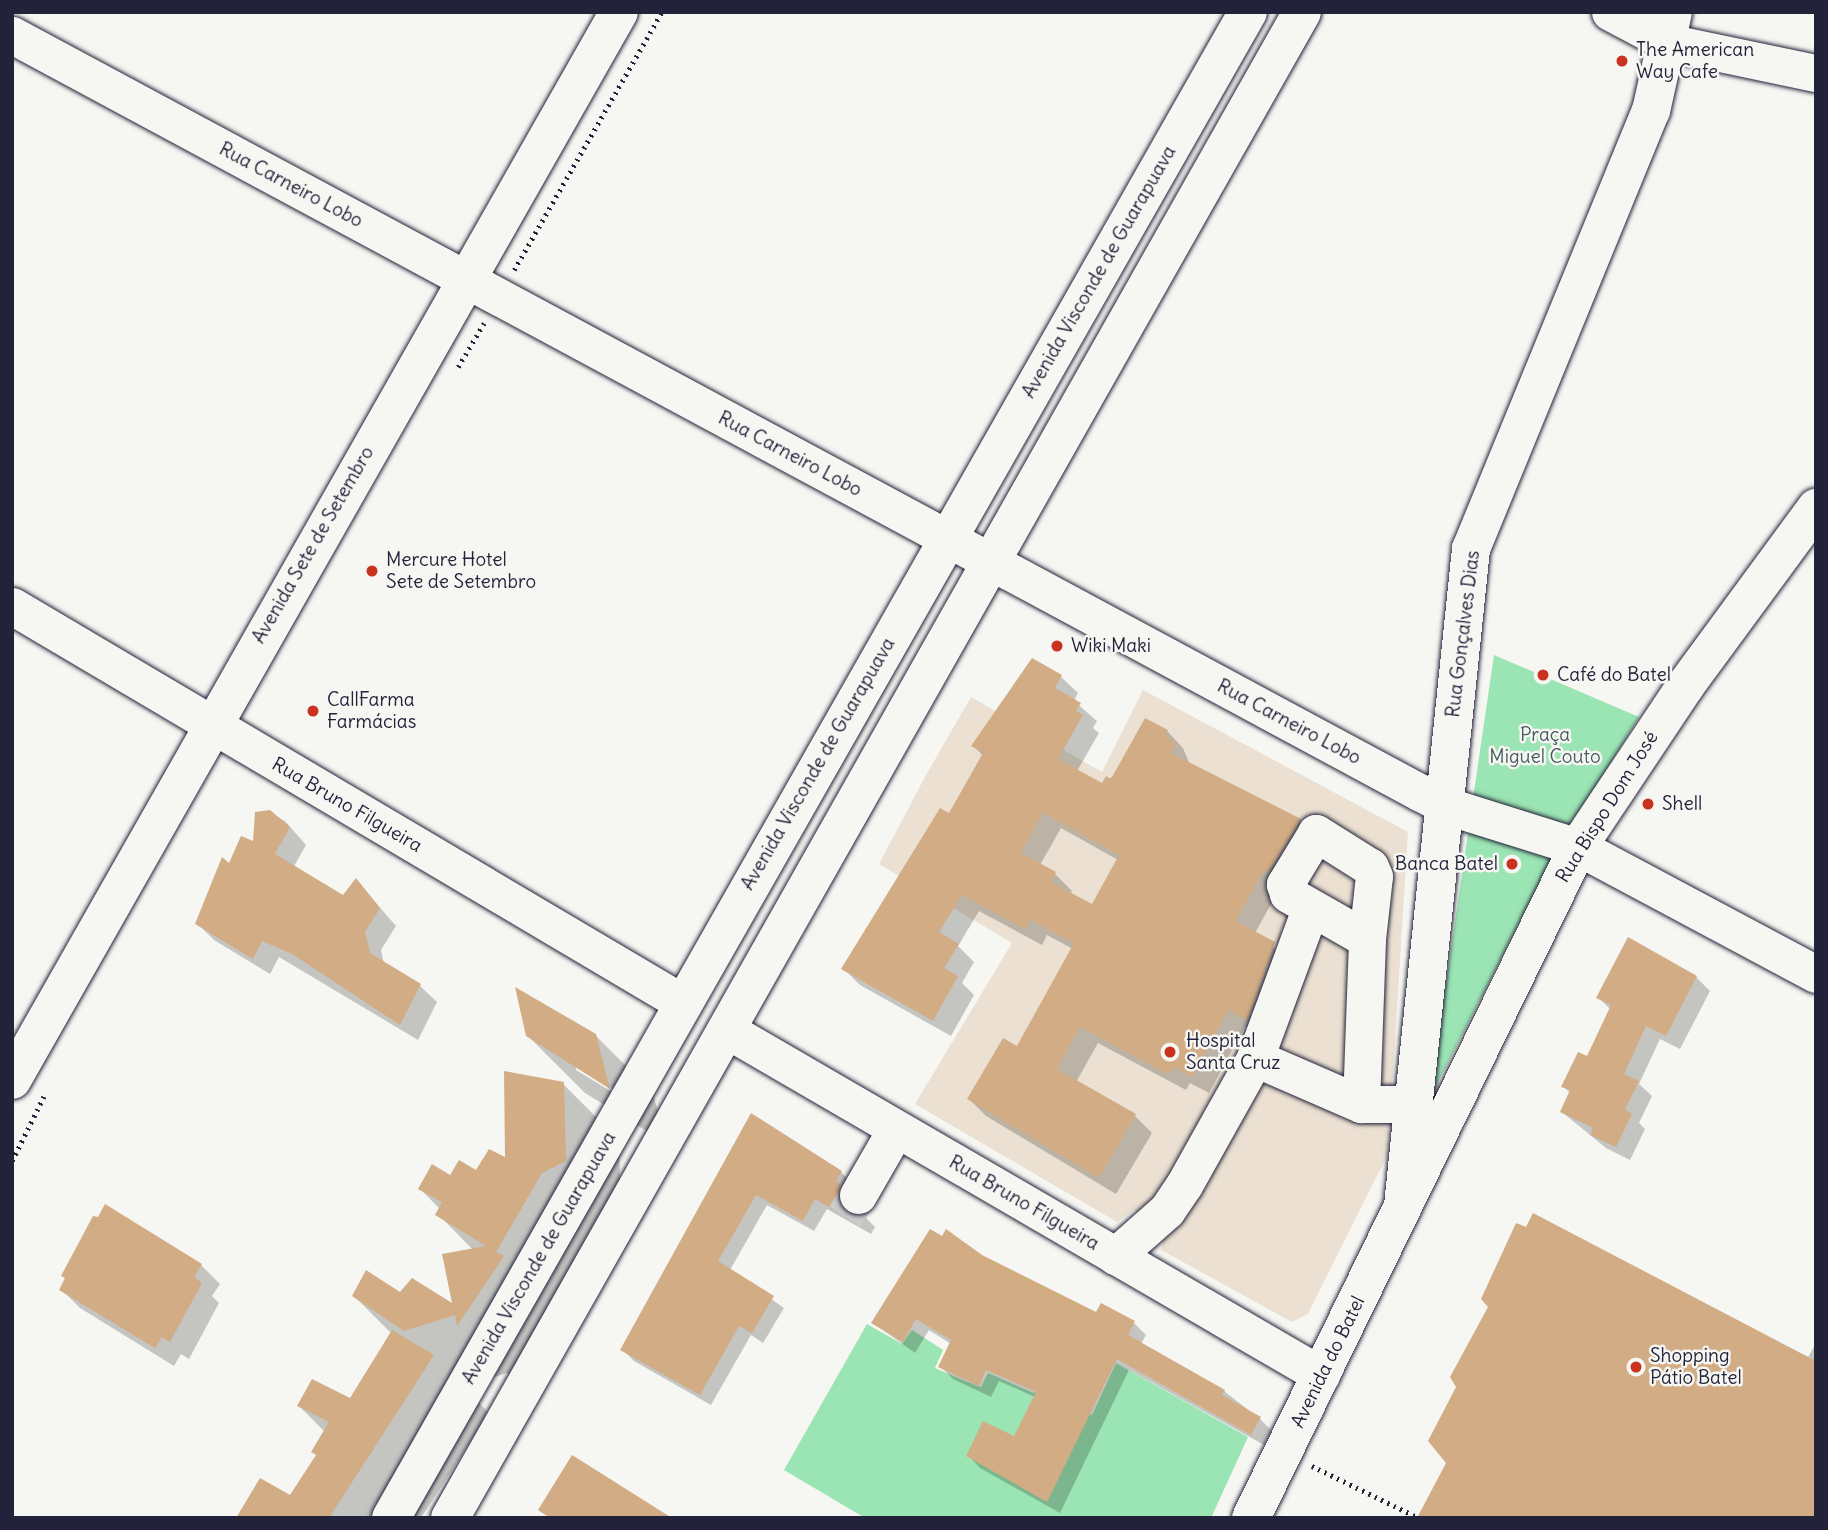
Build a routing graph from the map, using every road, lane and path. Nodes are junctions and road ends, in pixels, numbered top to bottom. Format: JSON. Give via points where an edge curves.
{"nodes":[{"id":1,"x":619,"y":12,"type":"edge"},
{"id":2,"x":662,"y":12,"type":"edge"},
{"id":3,"x":1248,"y":12,"type":"edge"},
{"id":4,"x":1303,"y":12,"type":"edge"},
{"id":5,"x":1610,"y":12,"type":"edge"},
{"id":6,"x":1670,"y":27,"type":"edge"},
{"id":7,"x":12,"y":35,"type":"edge"},
{"id":8,"x":1816,"y":73,"type":"edge"},
{"id":9,"x":514,"y":271,"type":"dead end"},
{"id":10,"x":464,"y":278,"type":"junction"},
{"id":11,"x":1816,"y":509,"type":"edge"},
{"id":12,"x":947,"y":538,"type":"junction"},
{"id":13,"x":992,"y":562,"type":"junction"},
{"id":14,"x":12,"y":606,"type":"edge"},
{"id":15,"x":925,"y":679,"type":"junction"},
{"id":16,"x":842,"y":723,"type":"junction"},
{"id":17,"x":211,"y":724,"type":"junction"},
{"id":18,"x":1444,"y":805,"type":"junction"},
{"id":19,"x":1578,"y":847,"type":"junction"},
{"id":20,"x":1310,"y":909,"type":"junction"},
{"id":21,"x":1367,"y":939,"type":"junction"},
{"id":22,"x":1816,"y":974,"type":"edge"},
{"id":23,"x":683,"y":1003,"type":"junction"},
{"id":24,"x":727,"y":1030,"type":"junction"},
{"id":25,"x":1255,"y":1058,"type":"junction"},
{"id":26,"x":12,"y":1080,"type":"edge"},
{"id":27,"x":1361,"y":1104,"type":"junction"},
{"id":28,"x":1411,"y":1104,"type":"junction"},
{"id":29,"x":896,"y":1129,"type":"junction"},
{"id":30,"x":858,"y":1195,"type":"tunnel mouth"},
{"id":31,"x":1403,"y":1206,"type":"junction"},
{"id":32,"x":1115,"y":1256,"type":"junction"},
{"id":33,"x":1321,"y":1375,"type":"junction"},
{"id":34,"x":1283,"y":1452,"type":"junction"},
{"id":35,"x":1417,"y":1517,"type":"edge"},
{"id":36,"x":391,"y":1518,"type":"edge"},
{"id":37,"x":450,"y":1518,"type":"edge"},
{"id":38,"x":1251,"y":1518,"type":"edge"}],
"edges":[{"from":1,"to":10,"type":"main road","name":"Avenida Sete de Setembro"},
{"from":2,"to":9,"type":"path"},
{"from":3,"to":12,"type":"main road","name":"Avenida Visconde de Guarapuava"},
{"from":4,"to":13,"type":"main road"},
{"from":5,"to":6,"type":"street"},
{"from":6,"to":8,"type":"street"},
{"from":6,"to":18,"type":"main road","name":"Rua Gonçalves Dias","via":[[1651,111],[1471,549]]},
{"from":7,"to":10,"type":"street","name":"Rua Carneiro Lobo"},
{"from":10,"to":12,"type":"street","name":"Rua Carneiro Lobo"},
{"from":10,"to":17,"type":"main road","name":"Avenida Sete de Setembro"},
{"from":11,"to":19,"type":"main road","name":"Rua Bispo Dom José","via":[[1686,685]]},
{"from":12,"to":13,"type":"street","name":"Rua Carneiro Lobo"},
{"from":12,"to":16,"type":"main road","name":"Avenida Visconde de Guarapuava"},
{"from":13,"to":15,"type":"main road"},
{"from":13,"to":18,"type":"street","name":"Rua Carneiro Lobo"},
{"from":14,"to":17,"type":"street","name":"Rua Bruno Filgueira"},
{"from":15,"to":16,"type":"main road"},
{"from":15,"to":24,"type":"main road"},
{"from":16,"to":23,"type":"main road","name":"Avenida Visconde de Guarapuava"},
{"from":17,"to":23,"type":"street","name":"Rua Bruno Filgueira"},
{"from":17,"to":26,"type":"main road","name":"Avenida Sete de Setembro"},
{"from":18,"to":19,"type":"street","name":"Rua Carneiro Lobo"},
{"from":18,"to":28,"type":"main road","name":"Rua Gonçalves Dias"},
{"from":19,"to":22,"type":"street","name":"Rua Carneiro Lobo"},
{"from":19,"to":31,"type":"main road","name":"Rua Bispo Dom José"},
{"from":20,"to":21,"type":"street"},
{"from":20,"to":21,"type":"street","via":[[1288,894],[1285,884],[1316,833],[1370,866],[1374,876]]},
{"from":20,"to":25,"type":"street"},
{"from":21,"to":27,"type":"street"},
{"from":23,"to":36,"type":"main road","name":"Avenida Visconde de Guarapuava"},
{"from":24,"to":29,"type":"street","name":"Rua Bruno Filgueira"},
{"from":24,"to":37,"type":"main road"},
{"from":25,"to":27,"type":"street"},
{"from":25,"to":32,"type":"street","via":[[1167,1210]]},
{"from":27,"to":28,"type":"street"},
{"from":28,"to":31,"type":"main road","name":"Rua Gonçalves Dias"},
{"from":29,"to":30,"type":"street"},
{"from":29,"to":32,"type":"street","name":"Rua Bruno Filgueira"},
{"from":31,"to":33,"type":"main road","name":"Avenida do Batel"},
{"from":32,"to":33,"type":"street","name":"Rua Bruno Filgueira"},
{"from":33,"to":34,"type":"main road","name":"Avenida do Batel"},
{"from":34,"to":35,"type":"path"},
{"from":34,"to":38,"type":"main road","name":"Avenida do Batel"}]}
